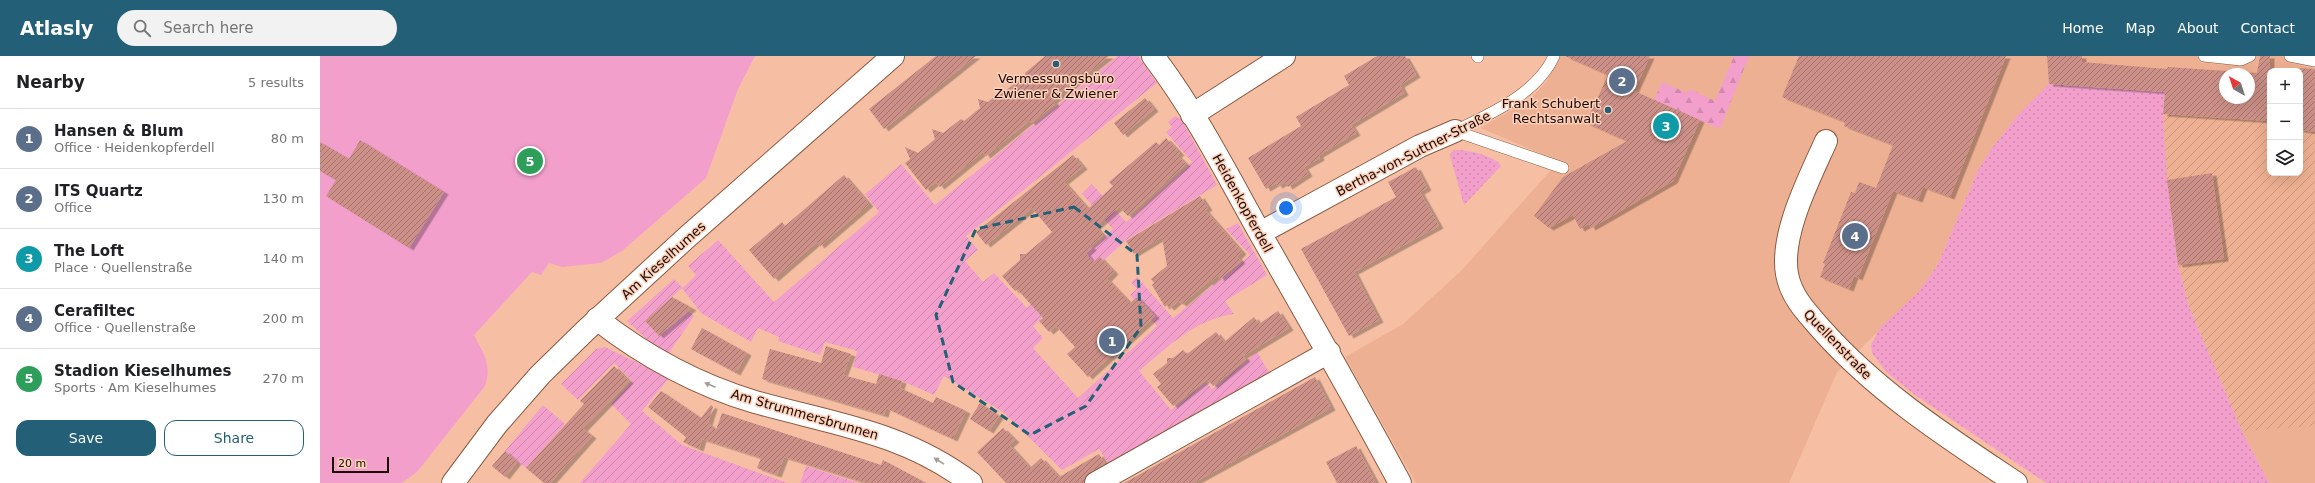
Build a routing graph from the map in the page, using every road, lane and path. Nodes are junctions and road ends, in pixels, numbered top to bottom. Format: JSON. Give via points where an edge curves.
{"nodes":[{"id":1,"x":893,"y":56,"type":"edge"},
{"id":2,"x":1153,"y":56,"type":"edge"},
{"id":3,"x":1284,"y":56,"type":"edge"},
{"id":4,"x":1554,"y":56,"type":"edge"},
{"id":5,"x":2204,"y":56,"type":"edge"},
{"id":6,"x":2250,"y":56,"type":"edge"},
{"id":7,"x":2290,"y":56,"type":"edge"},
{"id":8,"x":2315,"y":61,"type":"edge"},
{"id":9,"x":1192,"y":115,"type":"junction"},
{"id":10,"x":1456,"y":131,"type":"junction"},
{"id":11,"x":1826,"y":141,"type":"dead end"},
{"id":12,"x":1563,"y":168,"type":"dead end"},
{"id":13,"x":1260,"y":233,"type":"junction"},
{"id":14,"x":597,"y":319,"type":"junction"},
{"id":15,"x":1329,"y":352,"type":"junction"},
{"id":16,"x":453,"y":483,"type":"edge"},
{"id":17,"x":971,"y":483,"type":"edge"},
{"id":18,"x":1096,"y":483,"type":"edge"},
{"id":19,"x":1400,"y":483,"type":"edge"},
{"id":20,"x":2016,"y":483,"type":"edge"}],
"edges":[{"from":1,"to":14,"type":"street","name":"Am Kieselhumes"},
{"from":2,"to":9,"type":"street","name":"Heidenkopferdell"},
{"from":3,"to":9,"type":"street"},
{"from":4,"to":10,"type":"lane","name":"Bertha-von-Suttner-Straße","via":[[1535,82],[1517,97]]},
{"from":5,"to":6,"type":"lane","via":[[2241,60]]},
{"from":7,"to":8,"type":"lane"},
{"from":9,"to":13,"type":"street","name":"Heidenkopferdell"},
{"from":10,"to":12,"type":"lane"},
{"from":10,"to":13,"type":"street","name":"Bertha-von-Suttner-Straße","via":[[1420,146]]},
{"from":11,"to":20,"type":"street","name":"Quellenstraße","via":[[1799,202],[1790,232],[1787,273],[1794,295],[1821,329],[1865,374],[1962,447]]},
{"from":13,"to":15,"type":"street","name":"Heidenkopferdell"},
{"from":14,"to":16,"type":"street","name":"Am Kieselhumes","via":[[540,375],[497,424]]},
{"from":17,"to":14,"type":"street","name":"Am Strummersbrunnen","one_way":true,"via":[[934,458],[905,444],[875,433],[753,402],[696,378],[647,354]]},
{"from":15,"to":18,"type":"street"},
{"from":15,"to":19,"type":"street","name":"Heidenkopferdell"}]}
